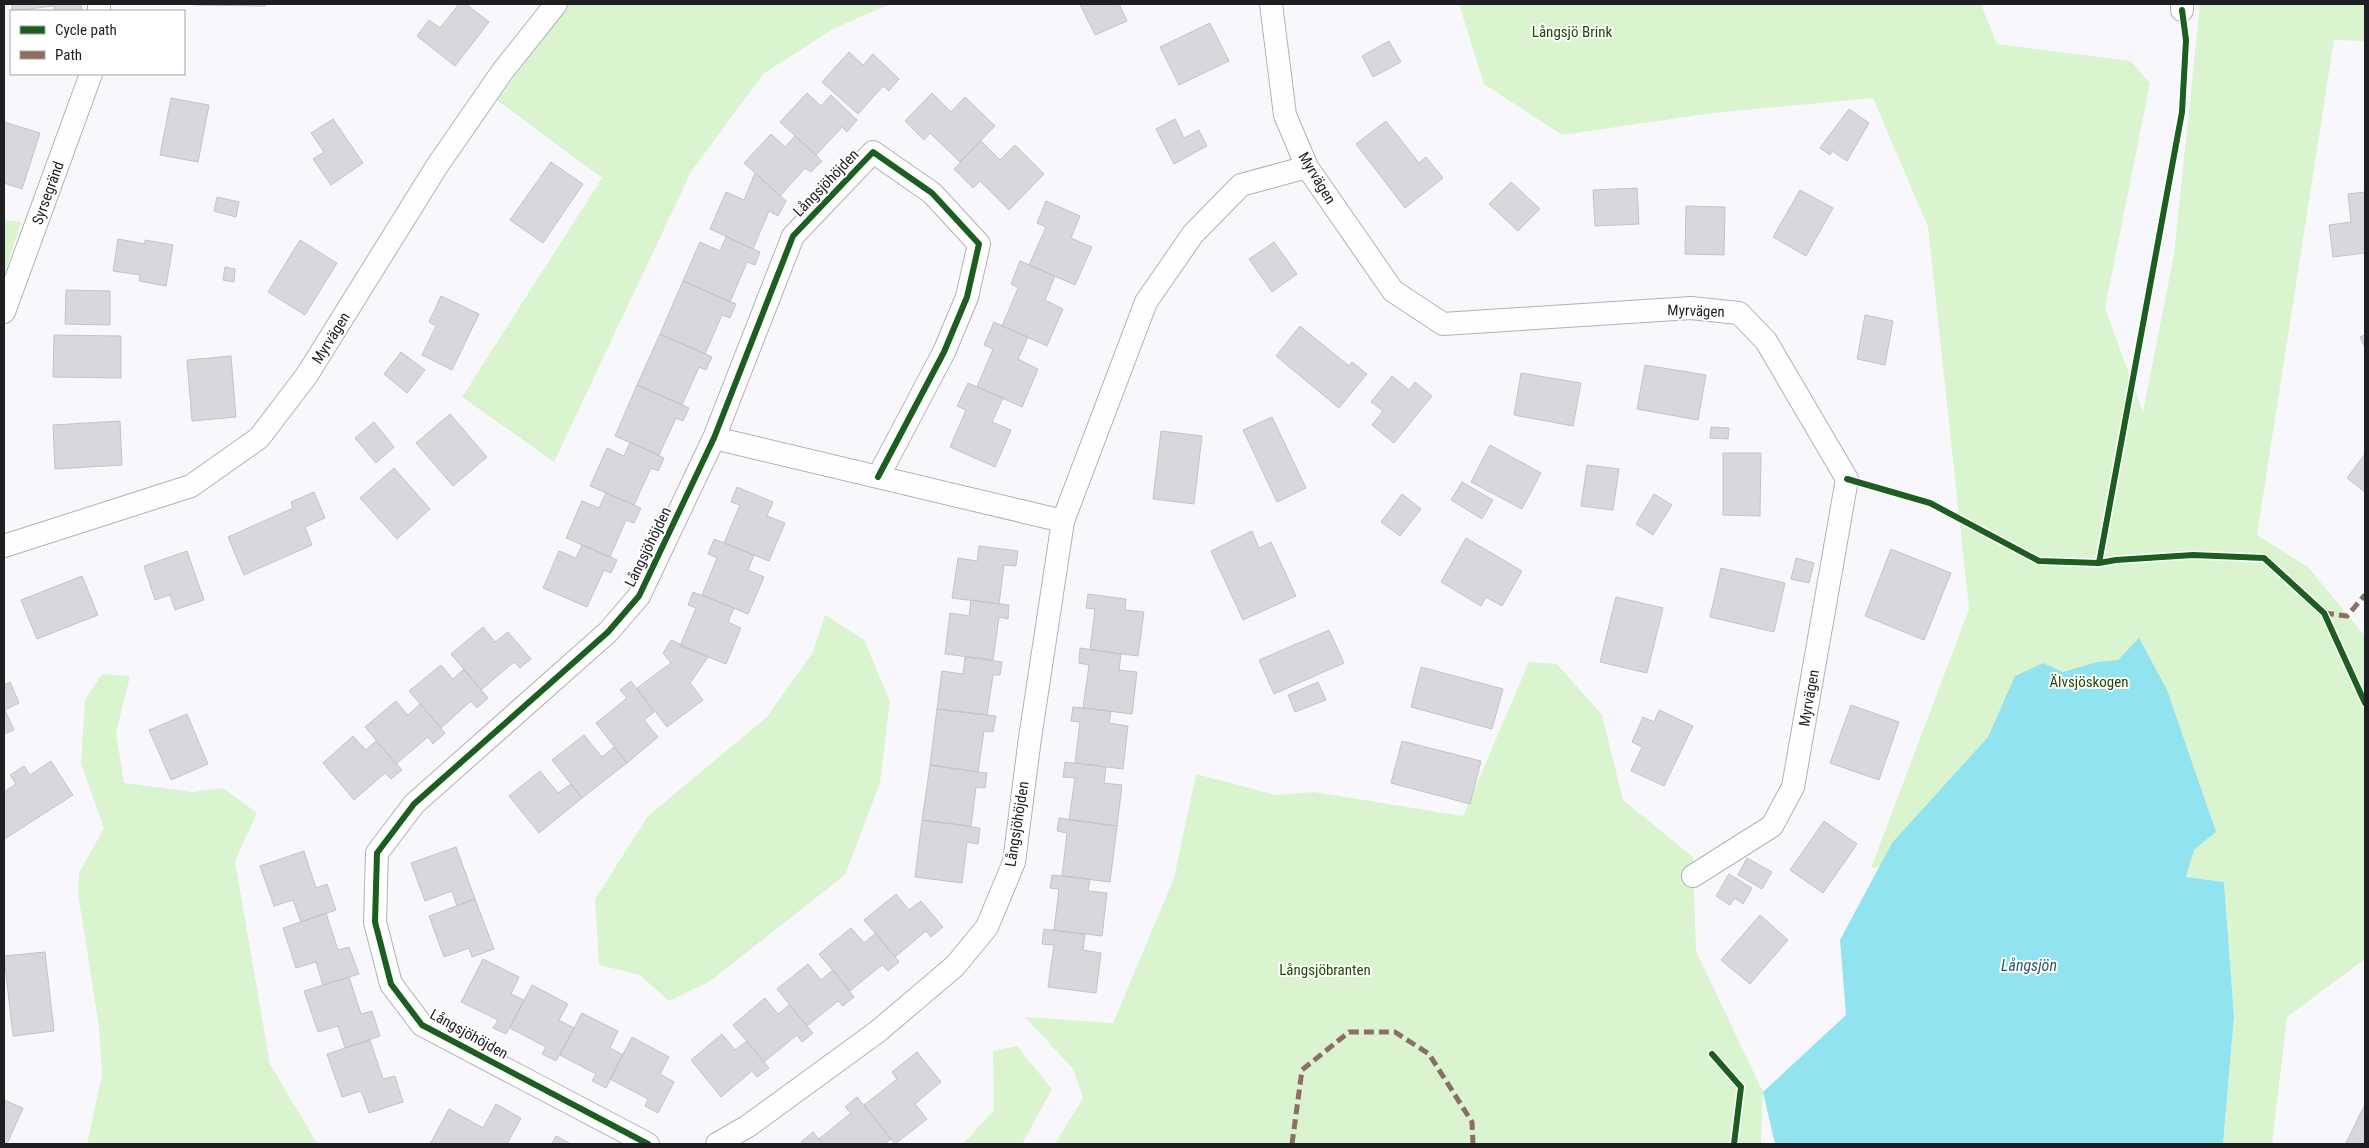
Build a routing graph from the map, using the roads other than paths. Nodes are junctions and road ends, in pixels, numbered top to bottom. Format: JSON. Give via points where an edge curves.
{"nodes":[{"id":1,"x":556,"y":4,"type":"edge"},
{"id":2,"x":1271,"y":4,"type":"edge"},
{"id":3,"x":91,"y":75,"type":"edge"},
{"id":4,"x":1307,"y":168,"type":"junction"},
{"id":5,"x":4,"y":312,"type":"edge"},
{"id":6,"x":714,"y":438,"type":"junction"},
{"id":7,"x":878,"y":477,"type":"junction"},
{"id":8,"x":1063,"y":521,"type":"junction"},
{"id":9,"x":4,"y":546,"type":"edge"},
{"id":10,"x":1693,"y":876,"type":"dead end"},
{"id":11,"x":648,"y":1144,"type":"edge"},
{"id":12,"x":717,"y":1144,"type":"edge"}],
"edges":[{"from":1,"to":9,"type":"street","name":"Myrvägen","via":[[502,72],[436,166],[307,375],[259,438],[191,486]]},
{"from":2,"to":4,"type":"street","name":"Myrvägen","via":[[1285,115]]},
{"from":3,"to":5,"type":"street","name":"Syrsegränd"},
{"from":4,"to":8,"type":"street","name":"Långsjöhöjden","via":[[1241,185],[1193,234],[1146,302]]},
{"from":4,"to":10,"type":"street","name":"Myrvägen","via":[[1393,291],[1443,324],[1691,308],[1740,313],[1766,342],[1847,479],[1793,787],[1772,826]]},
{"from":6,"to":7,"type":"street"},
{"from":6,"to":7,"type":"street","name":"Långsjöhöjden","via":[[793,236],[873,152],[932,193],[978,244],[967,297],[944,352]]},
{"from":6,"to":11,"type":"street","name":"Långsjöhöjden","via":[[639,596],[608,632],[414,804],[377,853],[375,922],[391,984],[422,1025]]},
{"from":7,"to":8,"type":"street"},
{"from":8,"to":12,"type":"street","name":"Långsjöhöjden","via":[[1014,862],[987,927],[955,966],[877,1032],[748,1126]]}]}
